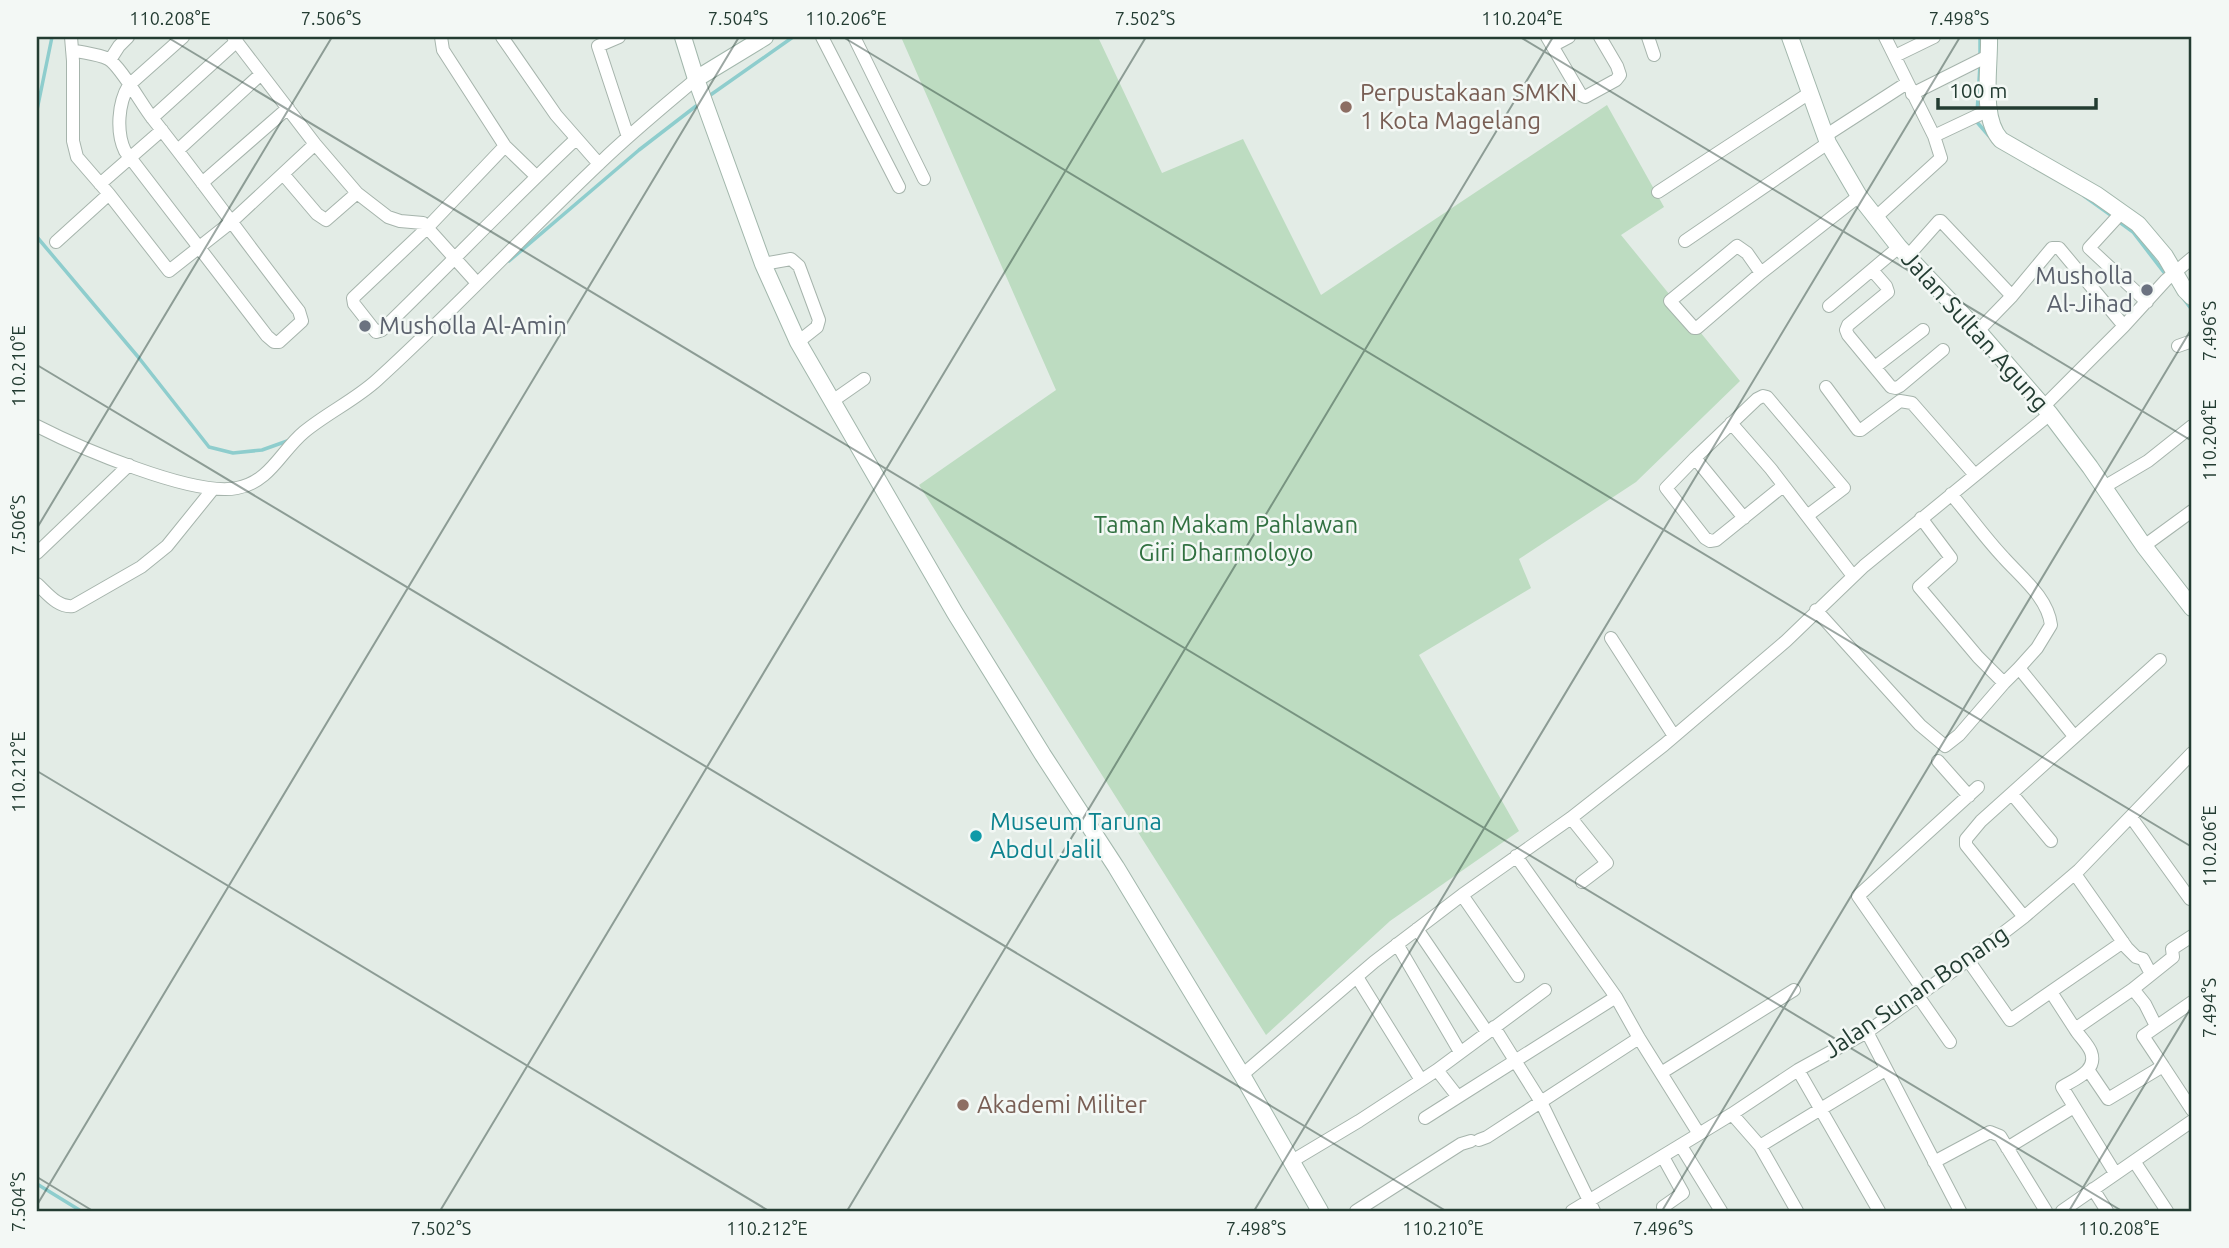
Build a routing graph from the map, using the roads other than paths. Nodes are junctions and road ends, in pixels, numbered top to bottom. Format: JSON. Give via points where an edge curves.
{"nodes":[{"id":1,"x":183,"y":37,"type":"edge"},
{"id":2,"x":441,"y":37,"type":"edge"},
{"id":3,"x":502,"y":37,"type":"edge"},
{"id":4,"x":619,"y":37,"type":"edge"},
{"id":5,"x":683,"y":37,"type":"edge"},
{"id":6,"x":765,"y":37,"type":"edge"},
{"id":7,"x":822,"y":37,"type":"edge"},
{"id":8,"x":854,"y":37,"type":"edge"},
{"id":9,"x":1569,"y":37,"type":"edge"},
{"id":10,"x":1600,"y":37,"type":"edge"},
{"id":11,"x":1648,"y":37,"type":"edge"},
{"id":12,"x":1790,"y":37,"type":"edge"},
{"id":13,"x":1885,"y":37,"type":"edge"},
{"id":14,"x":1934,"y":37,"type":"edge"},
{"id":15,"x":1989,"y":37,"type":"edge"},
{"id":16,"x":235,"y":39,"type":"edge"},
{"id":17,"x":122,"y":40,"type":"edge"},
{"id":18,"x":596,"y":41,"type":"edge"},
{"id":19,"x":1550,"y":41,"type":"edge"},
{"id":20,"x":71,"y":43,"type":"edge"},
{"id":21,"x":1654,"y":55,"type":"dead end"},
{"id":22,"x":1990,"y":55,"type":"junction"},
{"id":23,"x":1895,"y":56,"type":"junction"},
{"id":24,"x":110,"y":60,"type":"junction"},
{"id":25,"x":261,"y":74,"type":"junction"},
{"id":26,"x":129,"y":85,"type":"junction"},
{"id":27,"x":699,"y":87,"type":"junction"},
{"id":28,"x":1909,"y":88,"type":"junction"},
{"id":29,"x":1811,"y":92,"type":"junction"},
{"id":30,"x":288,"y":108,"type":"junction"},
{"id":31,"x":1987,"y":111,"type":"junction"},
{"id":32,"x":152,"y":118,"type":"junction"},
{"id":33,"x":162,"y":130,"type":"junction"},
{"id":34,"x":1934,"y":136,"type":"junction"},
{"id":35,"x":628,"y":137,"type":"junction"},
{"id":36,"x":576,"y":139,"type":"junction"},
{"id":37,"x":1827,"y":140,"type":"junction"},
{"id":38,"x":315,"y":144,"type":"junction"},
{"id":39,"x":505,"y":146,"type":"junction"},
{"id":40,"x":178,"y":150,"type":"junction"},
{"id":41,"x":130,"y":157,"type":"junction"},
{"id":42,"x":599,"y":164,"type":"junction"},
{"id":43,"x":283,"y":174,"type":"junction"},
{"id":44,"x":536,"y":176,"type":"junction"},
{"id":45,"x":924,"y":179,"type":"dead end"},
{"id":46,"x":202,"y":183,"type":"junction"},
{"id":47,"x":100,"y":184,"type":"junction"},
{"id":48,"x":900,"y":187,"type":"dead end"},
{"id":49,"x":1658,"y":192,"type":"dead end"},
{"id":50,"x":357,"y":193,"type":"junction"},
{"id":51,"x":109,"y":194,"type":"junction"},
{"id":52,"x":1858,"y":196,"type":"junction"},
{"id":53,"x":2122,"y":212,"type":"junction"},
{"id":54,"x":1875,"y":218,"type":"junction"},
{"id":55,"x":230,"y":223,"type":"junction"},
{"id":56,"x":427,"y":228,"type":"junction"},
{"id":57,"x":1685,"y":241,"type":"dead end"},
{"id":58,"x":56,"y":242,"type":"dead end"},
{"id":59,"x":200,"y":248,"type":"junction"},
{"id":60,"x":1904,"y":251,"type":"junction"},
{"id":61,"x":2192,"y":258,"type":"edge"},
{"id":62,"x":456,"y":259,"type":"junction"},
{"id":63,"x":763,"y":264,"type":"junction"},
{"id":64,"x":1872,"y":270,"type":"junction"},
{"id":65,"x":1761,"y":273,"type":"junction"},
{"id":66,"x":2170,"y":276,"type":"junction"},
{"id":67,"x":477,"y":283,"type":"junction"},
{"id":68,"x":2011,"y":296,"type":"junction"},
{"id":69,"x":2192,"y":297,"type":"edge"},
{"id":70,"x":2147,"y":302,"type":"junction"},
{"id":71,"x":1829,"y":306,"type":"dead end"},
{"id":72,"x":2124,"y":326,"type":"junction"},
{"id":73,"x":1923,"y":330,"type":"dead end"},
{"id":74,"x":1978,"y":331,"type":"junction"},
{"id":75,"x":2192,"y":341,"type":"edge"},
{"id":76,"x":798,"y":342,"type":"junction"},
{"id":77,"x":2178,"y":346,"type":"dead end"},
{"id":78,"x":1942,"y":350,"type":"dead end"},
{"id":79,"x":1875,"y":367,"type":"junction"},
{"id":80,"x":864,"y":379,"type":"dead end"},
{"id":81,"x":1826,"y":387,"type":"dead end"},
{"id":82,"x":831,"y":402,"type":"junction"},
{"id":83,"x":2046,"y":410,"type":"junction"},
{"id":84,"x":1731,"y":423,"type":"junction"},
{"id":85,"x":37,"y":426,"type":"edge"},
{"id":86,"x":2192,"y":426,"type":"edge"},
{"id":87,"x":1695,"y":457,"type":"junction"},
{"id":88,"x":129,"y":465,"type":"junction"},
{"id":89,"x":1975,"y":475,"type":"junction"},
{"id":90,"x":1783,"y":486,"type":"junction"},
{"id":91,"x":2104,"y":487,"type":"junction"},
{"id":92,"x":213,"y":489,"type":"junction"},
{"id":93,"x":1951,"y":494,"type":"junction"},
{"id":94,"x":2192,"y":511,"type":"edge"},
{"id":95,"x":1807,"y":516,"type":"junction"},
{"id":96,"x":1744,"y":518,"type":"junction"},
{"id":97,"x":1921,"y":518,"type":"junction"},
{"id":98,"x":2144,"y":546,"type":"junction"},
{"id":99,"x":37,"y":553,"type":"edge"},
{"id":100,"x":1853,"y":576,"type":"junction"},
{"id":101,"x":37,"y":584,"type":"edge"},
{"id":102,"x":2192,"y":608,"type":"edge"},
{"id":103,"x":1816,"y":610,"type":"junction"},
{"id":104,"x":1611,"y":638,"type":"dead end"},
{"id":105,"x":2160,"y":660,"type":"dead end"},
{"id":106,"x":2019,"y":668,"type":"junction"},
{"id":107,"x":2004,"y":682,"type":"junction"},
{"id":108,"x":1674,"y":736,"type":"junction"},
{"id":109,"x":2074,"y":736,"type":"junction"},
{"id":110,"x":2192,"y":753,"type":"edge"},
{"id":111,"x":1938,"y":761,"type":"dead end"},
{"id":112,"x":2012,"y":794,"type":"junction"},
{"id":113,"x":2131,"y":817,"type":"junction"},
{"id":114,"x":1571,"y":818,"type":"junction"},
{"id":115,"x":2051,"y":841,"type":"dead end"},
{"id":116,"x":1516,"y":856,"type":"junction"},
{"id":117,"x":2075,"y":873,"type":"junction"},
{"id":118,"x":1582,"y":882,"type":"dead end"},
{"id":119,"x":1462,"y":895,"type":"junction"},
{"id":120,"x":2190,"y":899,"type":"dead end"},
{"id":121,"x":2024,"y":917,"type":"junction"},
{"id":122,"x":1417,"y":929,"type":"junction"},
{"id":123,"x":2192,"y":936,"type":"edge"},
{"id":124,"x":2123,"y":942,"type":"junction"},
{"id":125,"x":1397,"y":944,"type":"junction"},
{"id":126,"x":1968,"y":960,"type":"junction"},
{"id":127,"x":2151,"y":974,"type":"junction"},
{"id":128,"x":1357,"y":976,"type":"junction"},
{"id":129,"x":1518,"y":976,"type":"dead end"},
{"id":130,"x":2133,"y":989,"type":"junction"},
{"id":131,"x":1545,"y":990,"type":"dead end"},
{"id":132,"x":1794,"y":990,"type":"dead end"},
{"id":133,"x":2052,"y":992,"type":"junction"},
{"id":134,"x":1921,"y":993,"type":"junction"},
{"id":135,"x":1616,"y":997,"type":"junction"},
{"id":136,"x":2192,"y":1002,"type":"edge"},
{"id":137,"x":2156,"y":1026,"type":"junction"},
{"id":138,"x":1490,"y":1029,"type":"junction"},
{"id":139,"x":2075,"y":1029,"type":"junction"},
{"id":140,"x":1867,"y":1032,"type":"junction"},
{"id":141,"x":1639,"y":1038,"type":"junction"},
{"id":142,"x":1950,"y":1042,"type":"dead end"},
{"id":143,"x":1460,"y":1052,"type":"junction"},
{"id":144,"x":1514,"y":1062,"type":"junction"},
{"id":145,"x":2163,"y":1066,"type":"junction"},
{"id":146,"x":1437,"y":1070,"type":"junction"},
{"id":147,"x":1798,"y":1070,"type":"junction"},
{"id":148,"x":1885,"y":1070,"type":"junction"},
{"id":149,"x":2089,"y":1070,"type":"junction"},
{"id":150,"x":1661,"y":1073,"type":"junction"},
{"id":151,"x":1242,"y":1075,"type":"junction"},
{"id":152,"x":1421,"y":1080,"type":"junction"},
{"id":153,"x":1458,"y":1097,"type":"junction"},
{"id":154,"x":1541,"y":1102,"type":"junction"},
{"id":155,"x":2074,"y":1107,"type":"junction"},
{"id":156,"x":1822,"y":1110,"type":"junction"},
{"id":157,"x":2192,"y":1110,"type":"edge"},
{"id":158,"x":1732,"y":1114,"type":"junction"},
{"id":159,"x":1425,"y":1118,"type":"dead end"},
{"id":160,"x":2192,"y":1121,"type":"edge"},
{"id":161,"x":1699,"y":1133,"type":"junction"},
{"id":162,"x":1681,"y":1146,"type":"junction"},
{"id":163,"x":1760,"y":1146,"type":"junction"},
{"id":164,"x":2007,"y":1148,"type":"junction"},
{"id":165,"x":1662,"y":1157,"type":"junction"},
{"id":166,"x":1292,"y":1161,"type":"junction"},
{"id":167,"x":2134,"y":1161,"type":"junction"},
{"id":168,"x":1934,"y":1162,"type":"junction"},
{"id":169,"x":2115,"y":1173,"type":"junction"},
{"id":170,"x":2093,"y":1189,"type":"junction"},
{"id":171,"x":1591,"y":1206,"type":"edge"},
{"id":172,"x":1956,"y":1210,"type":"edge"},
{"id":173,"x":1320,"y":1211,"type":"edge"},
{"id":174,"x":1356,"y":1211,"type":"edge"},
{"id":175,"x":1573,"y":1211,"type":"edge"},
{"id":176,"x":1664,"y":1211,"type":"edge"},
{"id":177,"x":1721,"y":1211,"type":"edge"},
{"id":178,"x":1797,"y":1211,"type":"edge"},
{"id":179,"x":1879,"y":1211,"type":"edge"},
{"id":180,"x":2046,"y":1211,"type":"edge"},
{"id":181,"x":2062,"y":1211,"type":"edge"},
{"id":182,"x":2107,"y":1211,"type":"edge"},
{"id":183,"x":2167,"y":1211,"type":"edge"}],
"edges":[{"from":1,"to":26,"type":"street"},
{"from":2,"to":39,"type":"street","via":[[443,50]]},
{"from":3,"to":36,"type":"street"},
{"from":4,"to":18,"type":"street"},
{"from":5,"to":27,"type":"main road"},
{"from":6,"to":27,"type":"main road"},
{"from":7,"to":48,"type":"street"},
{"from":8,"to":45,"type":"street"},
{"from":9,"to":19,"type":"street"},
{"from":10,"to":19,"type":"street","via":[[1620,75],[1585,97]]},
{"from":11,"to":21,"type":"street"},
{"from":12,"to":29,"type":"main road","name":"Jalan Sultan Agung"},
{"from":13,"to":23,"type":"street"},
{"from":14,"to":23,"type":"street"},
{"from":15,"to":22,"type":"main road"},
{"from":16,"to":25,"type":"street"},
{"from":16,"to":32,"type":"street"},
{"from":17,"to":24,"type":"street"},
{"from":18,"to":35,"type":"street"},
{"from":20,"to":24,"type":"street"},
{"from":20,"to":47,"type":"street","via":[[75,151]]},
{"from":22,"to":28,"type":"street"},
{"from":22,"to":31,"type":"main road"},
{"from":23,"to":28,"type":"street"},
{"from":24,"to":26,"type":"street"},
{"from":25,"to":30,"type":"street"},
{"from":25,"to":40,"type":"street"},
{"from":26,"to":32,"type":"street"},
{"from":26,"to":41,"type":"street","via":[[121,109],[120,137]]},
{"from":27,"to":35,"type":"street"},
{"from":27,"to":63,"type":"main road"},
{"from":28,"to":34,"type":"street"},
{"from":28,"to":37,"type":"street"},
{"from":29,"to":37,"type":"main road","name":"Jalan Sultan Agung"},
{"from":29,"to":49,"type":"street"},
{"from":30,"to":38,"type":"street"},
{"from":30,"to":46,"type":"street"},
{"from":31,"to":34,"type":"street"},
{"from":31,"to":53,"type":"main road","via":[[2001,139]]},
{"from":32,"to":33,"type":"street"},
{"from":33,"to":40,"type":"street"},
{"from":33,"to":41,"type":"street"},
{"from":34,"to":54,"type":"street","via":[[1940,160]]},
{"from":35,"to":42,"type":"street"},
{"from":36,"to":42,"type":"street"},
{"from":36,"to":44,"type":"street"},
{"from":37,"to":52,"type":"main road","name":"Jalan Sultan Agung"},
{"from":37,"to":57,"type":"street"},
{"from":38,"to":43,"type":"street"},
{"from":38,"to":50,"type":"street"},
{"from":39,"to":44,"type":"street"},
{"from":39,"to":56,"type":"street"},
{"from":40,"to":46,"type":"street"},
{"from":41,"to":47,"type":"street"},
{"from":41,"to":59,"type":"street"},
{"from":42,"to":67,"type":"street"},
{"from":43,"to":50,"type":"street","via":[[326,220]]},
{"from":43,"to":55,"type":"street"},
{"from":44,"to":62,"type":"street"},
{"from":46,"to":55,"type":"street"},
{"from":47,"to":51,"type":"street"},
{"from":50,"to":56,"type":"street","via":[[388,217],[421,222]]},
{"from":51,"to":58,"type":"street"},
{"from":51,"to":59,"type":"street","via":[[169,271]]},
{"from":52,"to":54,"type":"main road","name":"Jalan Sultan Agung"},
{"from":52,"to":65,"type":"street"},
{"from":53,"to":66,"type":"main road","via":[[2138,224]]},
{"from":53,"to":70,"type":"street","via":[[2089,248]]},
{"from":54,"to":60,"type":"main road","name":"Jalan Sultan Agung"},
{"from":55,"to":59,"type":"street"},
{"from":55,"to":59,"type":"street","via":[[302,317],[285,338],[271,340]]},
{"from":56,"to":62,"type":"street"},
{"from":56,"to":62,"type":"street","via":[[353,298],[376,332]]},
{"from":60,"to":64,"type":"street"},
{"from":60,"to":68,"type":"street","via":[[1941,221]]},
{"from":60,"to":74,"type":"main road","name":"Jalan Sultan Agung"},
{"from":61,"to":66,"type":"street"},
{"from":62,"to":67,"type":"street"},
{"from":63,"to":76,"type":"main road"},
{"from":63,"to":76,"type":"street","via":[[791,259],[799,266],[819,322]]},
{"from":64,"to":71,"type":"street"},
{"from":64,"to":79,"type":"street","via":[[1888,292],[1846,330]]},
{"from":65,"to":65,"type":"street","via":[[1697,328],[1670,301],[1737,246]]},
{"from":66,"to":69,"type":"main road"},
{"from":66,"to":70,"type":"street"},
{"from":67,"to":92,"type":"street","via":[[374,382],[297,438],[260,480]]},
{"from":68,"to":72,"type":"street","via":[[2052,248],[2059,248]]},
{"from":68,"to":74,"type":"street"},
{"from":70,"to":72,"type":"street"},
{"from":72,"to":83,"type":"street"},
{"from":73,"to":79,"type":"street"},
{"from":74,"to":83,"type":"main road","name":"Jalan Sultan Agung"},
{"from":75,"to":77,"type":"street"},
{"from":76,"to":82,"type":"main road"},
{"from":78,"to":79,"type":"street","via":[[1896,388]]},
{"from":80,"to":82,"type":"street"},
{"from":81,"to":89,"type":"street","via":[[1858,430],[1900,401],[1912,403]]},
{"from":82,"to":151,"type":"main road","via":[[961,622]]},
{"from":83,"to":89,"type":"street"},
{"from":83,"to":91,"type":"main road","name":"Jalan Sultan Agung"},
{"from":84,"to":87,"type":"street"},
{"from":84,"to":90,"type":"street"},
{"from":84,"to":95,"type":"street","via":[[1761,396],[1768,397],[1844,488]]},
{"from":85,"to":88,"type":"street"},
{"from":86,"to":91,"type":"street","via":[[2148,461]]},
{"from":87,"to":96,"type":"street"},
{"from":87,"to":96,"type":"street","via":[[1666,489],[1705,538],[1716,540]]},
{"from":88,"to":92,"type":"street"},
{"from":88,"to":99,"type":"street"},
{"from":89,"to":93,"type":"street"},
{"from":90,"to":95,"type":"street"},
{"from":90,"to":96,"type":"street"},
{"from":91,"to":98,"type":"main road","name":"Jalan Sultan Agung"},
{"from":92,"to":101,"type":"street","via":[[167,546],[141,567],[73,606],[59,604]]},
{"from":93,"to":97,"type":"street"},
{"from":93,"to":106,"type":"street","via":[[2048,610],[2051,625]]},
{"from":94,"to":98,"type":"street"},
{"from":95,"to":100,"type":"street"},
{"from":97,"to":100,"type":"street"},
{"from":97,"to":107,"type":"street","via":[[1951,558],[1919,587]]},
{"from":98,"to":102,"type":"main road","name":"Jalan Sultan Agung"},
{"from":100,"to":103,"type":"street"},
{"from":103,"to":107,"type":"street","via":[[1920,725],[1945,746]]},
{"from":103,"to":108,"type":"street"},
{"from":104,"to":108,"type":"street"},
{"from":105,"to":109,"type":"street"},
{"from":106,"to":107,"type":"street"},
{"from":106,"to":109,"type":"street"},
{"from":108,"to":114,"type":"street"},
{"from":109,"to":112,"type":"street"},
{"from":110,"to":113,"type":"street","name":"Jalan Sunan Bonang"},
{"from":111,"to":134,"type":"street","via":[[1974,792],[1858,896]]},
{"from":112,"to":115,"type":"street"},
{"from":112,"to":121,"type":"street","via":[[1965,842]]},
{"from":113,"to":117,"type":"street","name":"Jalan Sunan Bonang"},
{"from":113,"to":120,"type":"street"},
{"from":114,"to":116,"type":"street"},
{"from":114,"to":118,"type":"street","via":[[1607,863]]},
{"from":116,"to":119,"type":"street"},
{"from":116,"to":135,"type":"street"},
{"from":117,"to":121,"type":"street","name":"Jalan Sunan Bonang"},
{"from":117,"to":124,"type":"street"},
{"from":119,"to":122,"type":"street"},
{"from":119,"to":129,"type":"street"},
{"from":121,"to":126,"type":"street","name":"Jalan Sunan Bonang"},
{"from":122,"to":125,"type":"street"},
{"from":122,"to":138,"type":"street"},
{"from":123,"to":127,"type":"street","via":[[2172,949],[2174,957]]},
{"from":124,"to":127,"type":"street"},
{"from":124,"to":133,"type":"street"},
{"from":125,"to":128,"type":"street"},
{"from":125,"to":143,"type":"street"},
{"from":126,"to":133,"type":"street","via":[[2010,1020]]},
{"from":126,"to":134,"type":"street","name":"Jalan Sunan Bonang"},
{"from":127,"to":130,"type":"street"},
{"from":128,"to":151,"type":"street"},
{"from":128,"to":152,"type":"street"},
{"from":130,"to":137,"type":"street"},
{"from":130,"to":139,"type":"street"},
{"from":131,"to":138,"type":"street"},
{"from":132,"to":150,"type":"street"},
{"from":133,"to":139,"type":"street"},
{"from":134,"to":140,"type":"street","name":"Jalan Sunan Bonang"},
{"from":134,"to":142,"type":"street"},
{"from":135,"to":141,"type":"street"},
{"from":135,"to":144,"type":"street"},
{"from":136,"to":137,"type":"street"},
{"from":137,"to":145,"type":"street","via":[[2143,1036]]},
{"from":138,"to":143,"type":"street"},
{"from":138,"to":144,"type":"street"},
{"from":139,"to":149,"type":"street","via":[[2091,1052]]},
{"from":140,"to":147,"type":"street","name":"Jalan Sunan Bonang"},
{"from":140,"to":148,"type":"street"},
{"from":141,"to":150,"type":"street"},
{"from":141,"to":154,"type":"street"},
{"from":143,"to":146,"type":"street"},
{"from":144,"to":153,"type":"street"},
{"from":144,"to":154,"type":"street"},
{"from":145,"to":149,"type":"street","via":[[2108,1099]]},
{"from":145,"to":157,"type":"street"},
{"from":146,"to":152,"type":"street"},
{"from":146,"to":153,"type":"street"},
{"from":147,"to":156,"type":"street"},
{"from":147,"to":158,"type":"street","name":"Jalan Sunan Bonang"},
{"from":148,"to":156,"type":"street"},
{"from":148,"to":168,"type":"street"},
{"from":149,"to":155,"type":"street","via":[[2062,1087]]},
{"from":150,"to":161,"type":"street"},
{"from":151,"to":166,"type":"main road"},
{"from":152,"to":166,"type":"street"},
{"from":153,"to":159,"type":"street"},
{"from":154,"to":171,"type":"street"},
{"from":154,"to":174,"type":"street","via":[[1488,1137],[1461,1144]]},
{"from":155,"to":164,"type":"street"},
{"from":155,"to":169,"type":"street"},
{"from":156,"to":163,"type":"street"},
{"from":156,"to":179,"type":"street"},
{"from":158,"to":161,"type":"street","name":"Jalan Sunan Bonang"},
{"from":158,"to":163,"type":"street"},
{"from":160,"to":167,"type":"street"},
{"from":161,"to":162,"type":"street","name":"Jalan Sunan Bonang"},
{"from":162,"to":165,"type":"street","name":"Jalan Sunan Bonang"},
{"from":162,"to":177,"type":"street"},
{"from":163,"to":178,"type":"street"},
{"from":164,"to":168,"type":"street","via":[[2000,1136],[1990,1132]]},
{"from":164,"to":180,"type":"street"},
{"from":165,"to":171,"type":"street","name":"Jalan Sunan Bonang"},
{"from":165,"to":176,"type":"street","via":[[1683,1193],[1663,1207]]},
{"from":166,"to":173,"type":"main road"},
{"from":167,"to":169,"type":"street"},
{"from":167,"to":183,"type":"street"},
{"from":168,"to":172,"type":"street"},
{"from":169,"to":170,"type":"street"},
{"from":170,"to":181,"type":"street"},
{"from":170,"to":182,"type":"street"},
{"from":171,"to":175,"type":"street","name":"Jalan Sunan Bonang"}]}
